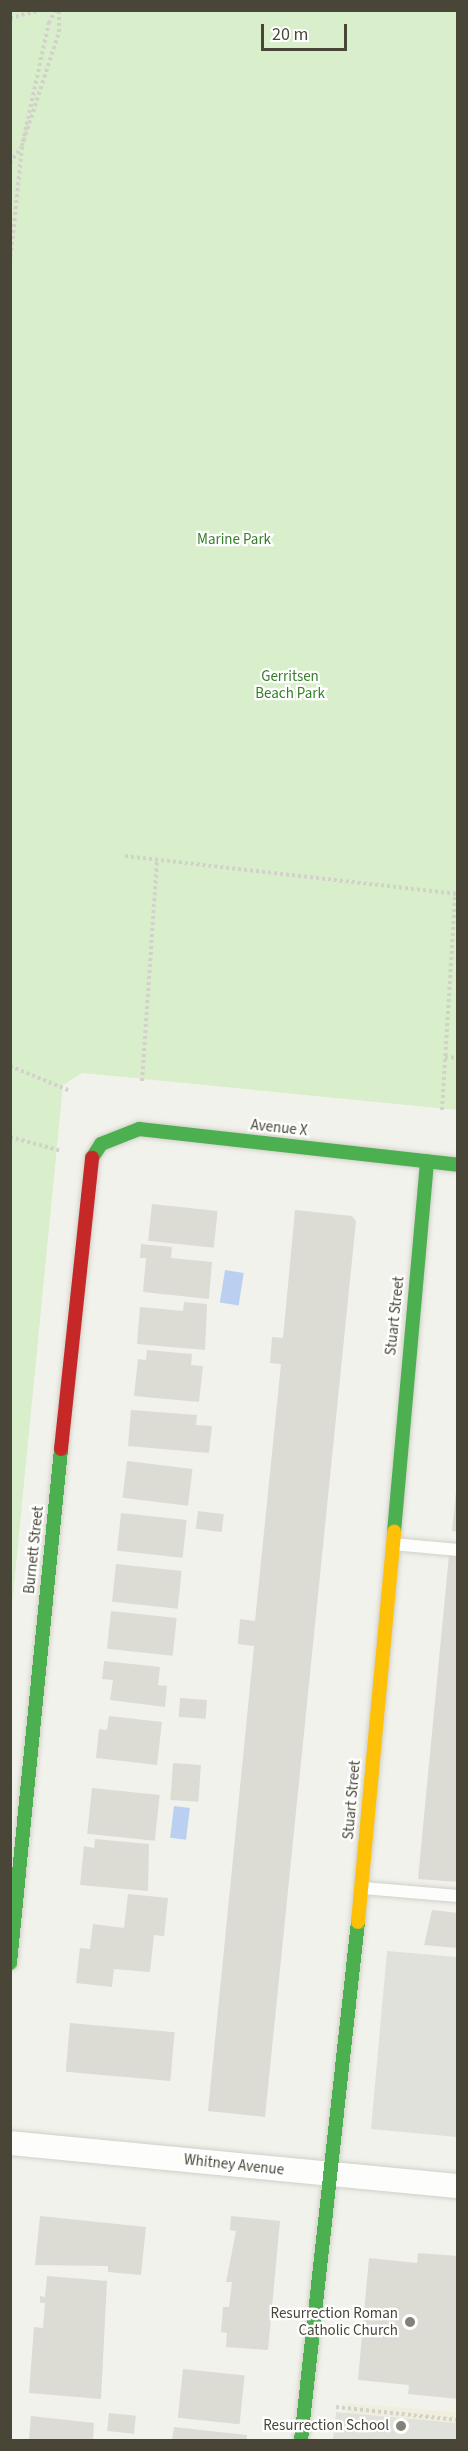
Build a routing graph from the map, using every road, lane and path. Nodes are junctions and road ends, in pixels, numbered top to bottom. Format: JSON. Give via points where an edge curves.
{"nodes":[{"id":1,"x":42,"y":10,"type":"edge"},
{"id":2,"x":58,"y":10,"type":"edge"},
{"id":3,"x":10,"y":18,"type":"edge"},
{"id":4,"x":22,"y":146,"type":"junction"},
{"id":5,"x":10,"y":163,"type":"edge"},
{"id":6,"x":10,"y":263,"type":"edge"},
{"id":7,"x":125,"y":856,"type":"dead end"},
{"id":8,"x":157,"y":860,"type":"junction"},
{"id":9,"x":456,"y":895,"type":"edge"},
{"id":10,"x":445,"y":1057,"type":"junction"},
{"id":11,"x":458,"y":1058,"type":"edge"},
{"id":12,"x":10,"y":1065,"type":"edge"},
{"id":13,"x":142,"y":1081,"type":"dead end"},
{"id":14,"x":68,"y":1090,"type":"dead end"},
{"id":15,"x":442,"y":1110,"type":"dead end"},
{"id":16,"x":10,"y":1137,"type":"edge"},
{"id":17,"x":101,"y":1144,"type":"joint"},
{"id":18,"x":63,"y":1151,"type":"dead end"},
{"id":19,"x":427,"y":1161,"type":"junction"},
{"id":20,"x":458,"y":1165,"type":"edge"},
{"id":21,"x":389,"y":1544,"type":"junction"},
{"id":22,"x":458,"y":1550,"type":"edge"},
{"id":23,"x":362,"y":1887,"type":"junction"},
{"id":24,"x":458,"y":1896,"type":"edge"},
{"id":25,"x":10,"y":1963,"type":"edge"},
{"id":26,"x":10,"y":2143,"type":"edge"},
{"id":27,"x":328,"y":2173,"type":"junction"},
{"id":28,"x":458,"y":2186,"type":"edge"},
{"id":29,"x":336,"y":2407,"type":"dead end"},
{"id":30,"x":458,"y":2420,"type":"edge"},
{"id":31,"x":301,"y":2440,"type":"edge"}],
"edges":[{"from":1,"to":3,"type":"path"},
{"from":2,"to":4,"type":"path","via":[[59,32]]},
{"from":2,"to":4,"type":"path","via":[[49,22]]},
{"from":4,"to":5,"type":"path"},
{"from":4,"to":6,"type":"path"},
{"from":7,"to":8,"type":"path"},
{"from":8,"to":9,"type":"path"},
{"from":8,"to":13,"type":"path"},
{"from":9,"to":10,"type":"path"},
{"from":10,"to":11,"type":"path"},
{"from":10,"to":15,"type":"path"},
{"from":12,"to":14,"type":"path"},
{"from":16,"to":18,"type":"path"},
{"from":17,"to":19,"type":"street","name":"Avenue X","via":[[139,1129]]},
{"from":17,"to":25,"type":"street","name":"Burnett Street","via":[[89,1164]]},
{"from":19,"to":20,"type":"street","name":"Avenue X"},
{"from":19,"to":21,"type":"street","name":"Stuart Street"},
{"from":21,"to":22,"type":"lane"},
{"from":21,"to":23,"type":"street","name":"Stuart Street"},
{"from":23,"to":24,"type":"lane"},
{"from":23,"to":27,"type":"street","name":"Stuart Street"},
{"from":26,"to":27,"type":"street","name":"Whitney Avenue"},
{"from":27,"to":28,"type":"street","name":"Whitney Avenue"},
{"from":27,"to":31,"type":"street","name":"Stuart Street"},
{"from":29,"to":30,"type":"path"}]}
